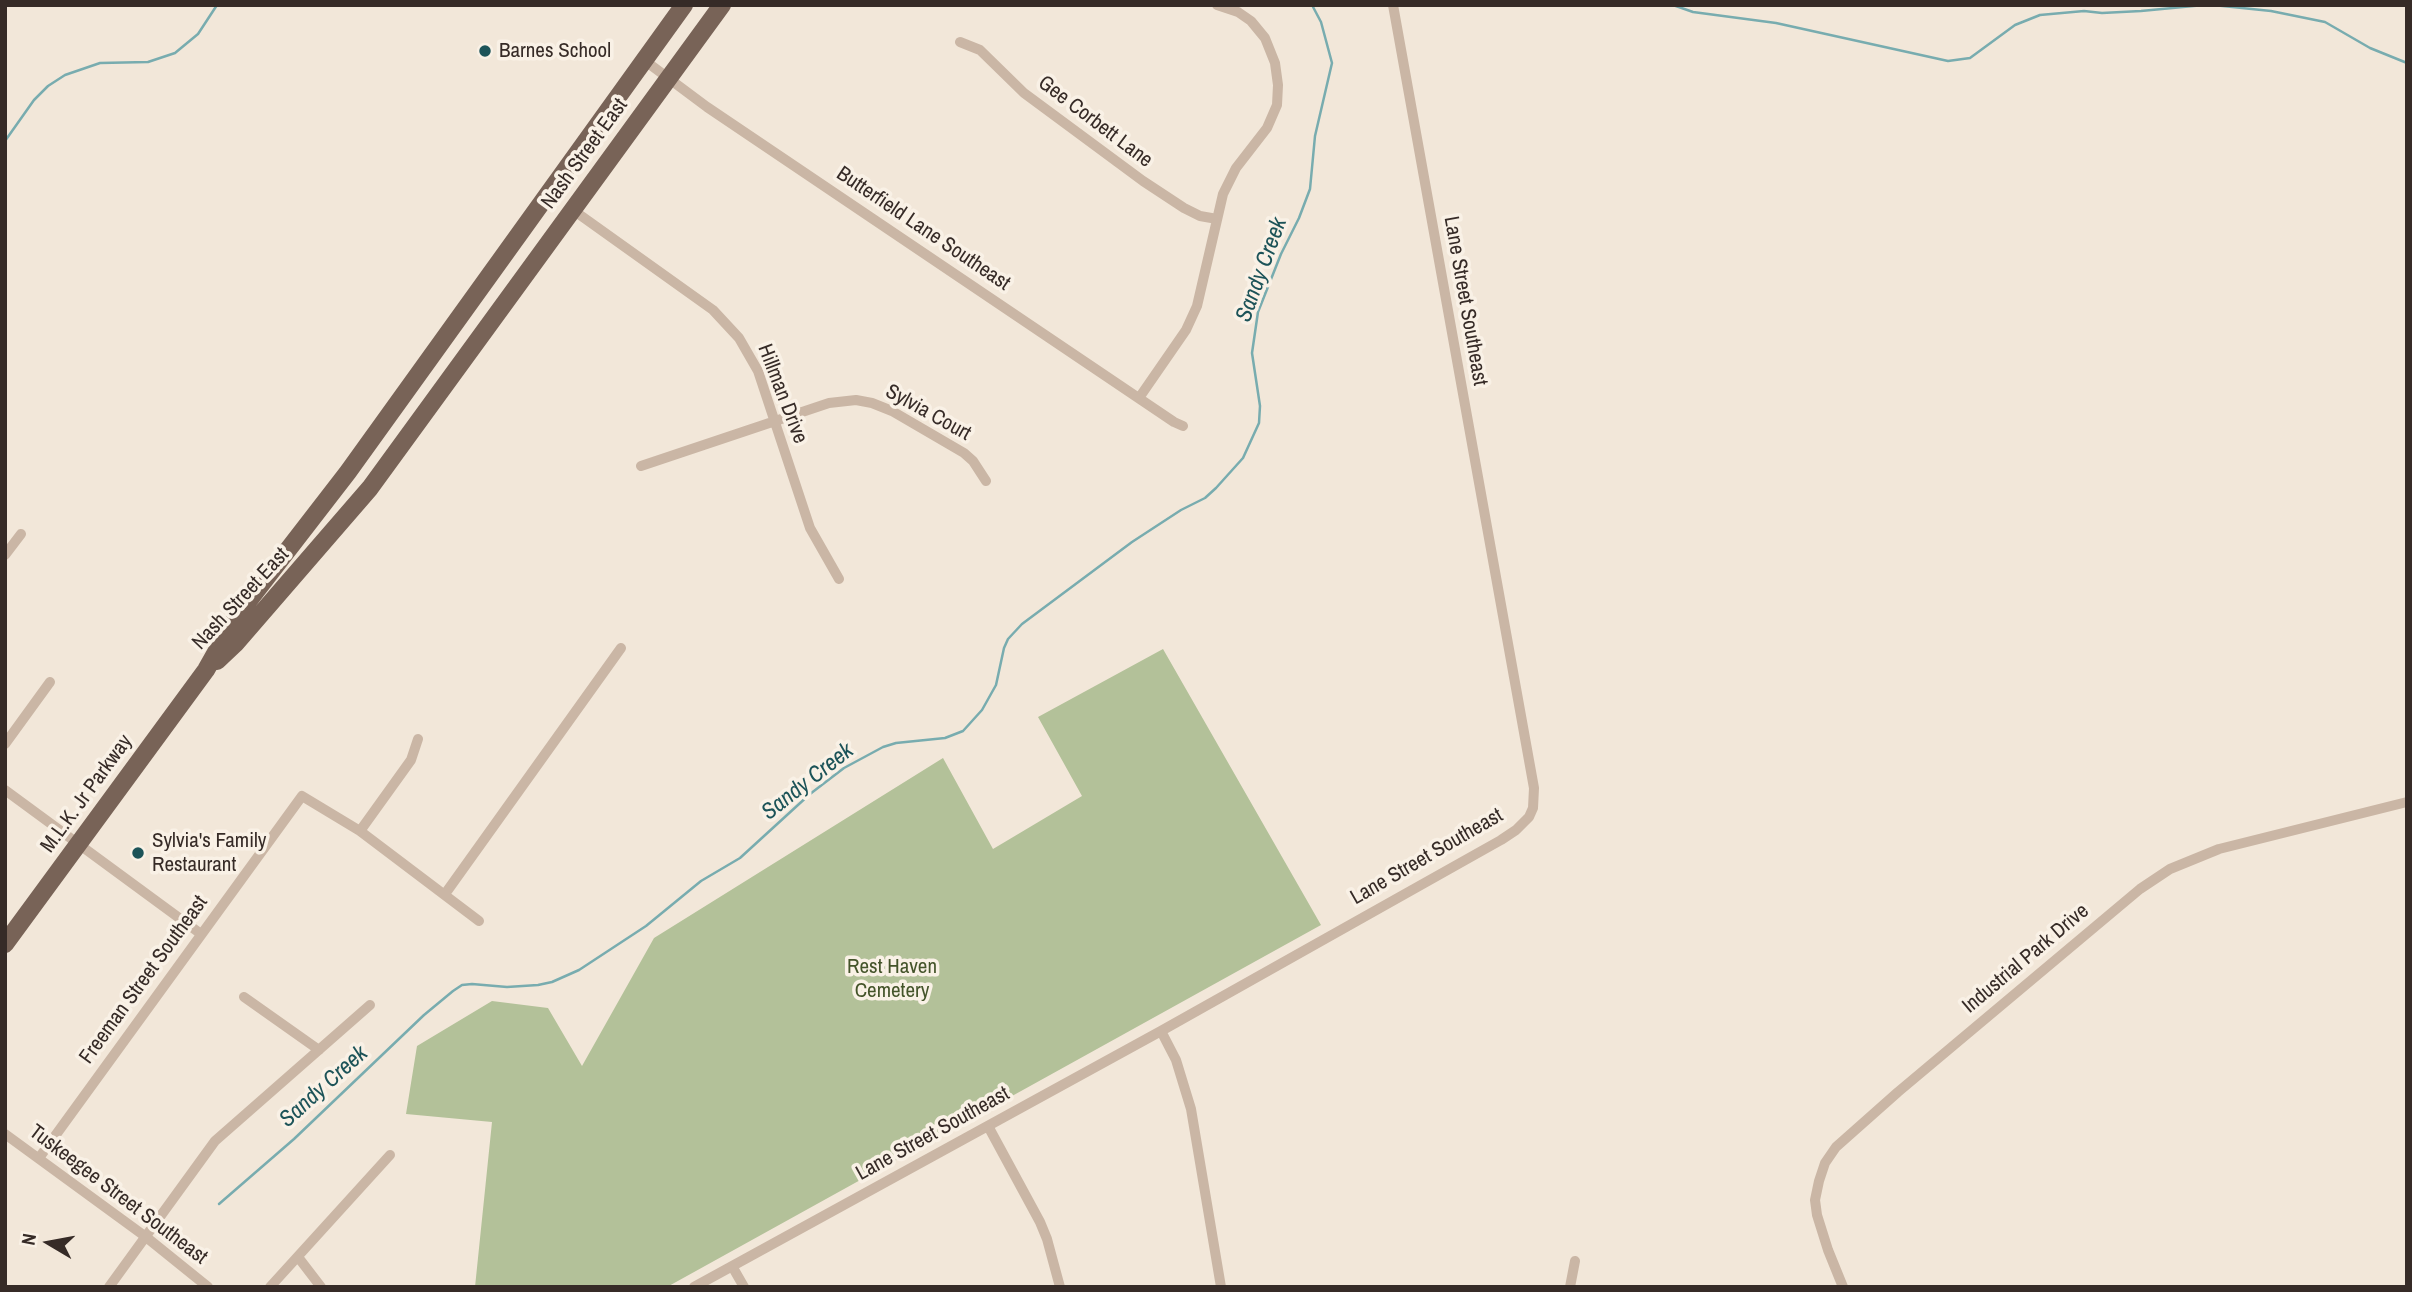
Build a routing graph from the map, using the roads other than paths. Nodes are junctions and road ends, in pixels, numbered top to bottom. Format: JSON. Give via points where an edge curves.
{"nodes":[{"id":1,"x":684,"y":5,"type":"edge"},
{"id":2,"x":722,"y":5,"type":"edge"},
{"id":3,"x":1217,"y":5,"type":"edge"},
{"id":4,"x":1393,"y":5,"type":"edge"},
{"id":5,"x":960,"y":42,"type":"dead end"},
{"id":6,"x":644,"y":60,"type":"junction"},
{"id":7,"x":668,"y":78,"type":"junction"},
{"id":8,"x":573,"y":210,"type":"junction"},
{"id":9,"x":1217,"y":219,"type":"junction"},
{"id":10,"x":1139,"y":398,"type":"junction"},
{"id":11,"x":774,"y":422,"type":"junction"},
{"id":12,"x":1183,"y":426,"type":"dead end"},
{"id":13,"x":640,"y":466,"type":"dead end"},
{"id":14,"x":986,"y":481,"type":"dead end"},
{"id":15,"x":21,"y":534,"type":"dead end"},
{"id":16,"x":5,"y":555,"type":"edge"},
{"id":17,"x":839,"y":579,"type":"dead end"},
{"id":18,"x":621,"y":648,"type":"dead end"},
{"id":19,"x":206,"y":670,"type":"junction"},
{"id":20,"x":50,"y":682,"type":"dead end"},
{"id":21,"x":418,"y":739,"type":"dead end"},
{"id":22,"x":5,"y":744,"type":"edge"},
{"id":23,"x":5,"y":790,"type":"edge"},
{"id":24,"x":2407,"y":802,"type":"edge"},
{"id":25,"x":360,"y":831,"type":"junction"},
{"id":26,"x":78,"y":844,"type":"junction"},
{"id":27,"x":445,"y":894,"type":"junction"},
{"id":28,"x":479,"y":921,"type":"dead end"},
{"id":29,"x":201,"y":934,"type":"junction"},
{"id":30,"x":5,"y":944,"type":"edge"},
{"id":31,"x":244,"y":997,"type":"dead end"},
{"id":32,"x":370,"y":1005,"type":"dead end"},
{"id":33,"x":1161,"y":1031,"type":"junction"},
{"id":34,"x":319,"y":1050,"type":"junction"},
{"id":35,"x":988,"y":1126,"type":"junction"},
{"id":36,"x":5,"y":1134,"type":"edge"},
{"id":37,"x":390,"y":1154,"type":"dead end"},
{"id":38,"x":39,"y":1158,"type":"junction"},
{"id":39,"x":146,"y":1237,"type":"junction"},
{"id":40,"x":298,"y":1257,"type":"junction"},
{"id":41,"x":1574,"y":1261,"type":"dead end"},
{"id":42,"x":732,"y":1266,"type":"junction"},
{"id":43,"x":109,"y":1287,"type":"edge"},
{"id":44,"x":208,"y":1287,"type":"edge"},
{"id":45,"x":270,"y":1287,"type":"edge"},
{"id":46,"x":321,"y":1287,"type":"edge"},
{"id":47,"x":694,"y":1287,"type":"edge"},
{"id":48,"x":744,"y":1287,"type":"edge"},
{"id":49,"x":1060,"y":1287,"type":"edge"},
{"id":50,"x":1221,"y":1287,"type":"edge"},
{"id":51,"x":1570,"y":1287,"type":"edge"},
{"id":52,"x":1843,"y":1287,"type":"edge"}],
"edges":[{"from":1,"to":6,"type":"main road","name":"Nash Street East"},
{"from":2,"to":7,"type":"main road","name":"Nash Street East"},
{"from":3,"to":9,"type":"street","via":[[1238,12],[1259,30],[1269,47],[1279,85],[1272,118],[1236,168]]},
{"from":4,"to":33,"type":"street","name":"Lane Street Southeast","via":[[1534,788],[1533,808],[1529,817],[1502,839]]},
{"from":5,"to":9,"type":"street","name":"Gee Corbett Lane","via":[[980,50],[1024,93],[1152,188],[1200,216]]},
{"from":6,"to":7,"type":"street","name":"Butterfield Lane Southeast"},
{"from":6,"to":19,"type":"main road","name":"Nash Street East","via":[[348,472],[236,617]]},
{"from":7,"to":8,"type":"main road","name":"Nash Street East"},
{"from":7,"to":10,"type":"street","name":"Butterfield Lane Southeast"},
{"from":8,"to":11,"type":"street","name":"Hillman Drive","via":[[727,323],[750,354]]},
{"from":8,"to":19,"type":"main road","name":"Nash Street East","via":[[370,488],[236,644]]},
{"from":9,"to":10,"type":"street","via":[[1197,306]]},
{"from":10,"to":12,"type":"street","name":"Butterfield Lane Southeast"},
{"from":11,"to":13,"type":"street","name":"Sylvia Court"},
{"from":11,"to":14,"type":"street","name":"Sylvia Court","via":[[829,403],[872,403],[964,453]]},
{"from":11,"to":17,"type":"street","name":"Hillman Drive","via":[[810,528]]},
{"from":15,"to":16,"type":"street"},
{"from":18,"to":27,"type":"street"},
{"from":19,"to":26,"type":"main road","name":"M.L.K. Jr Parkway"},
{"from":20,"to":22,"type":"street"},
{"from":21,"to":25,"type":"street","via":[[411,760]]},
{"from":23,"to":26,"type":"street"},
{"from":24,"to":52,"type":"street","name":"Industrial Park Drive","via":[[2219,849],[2170,869],[1898,1092],[1836,1147],[1819,1181],[1817,1215]]},
{"from":25,"to":27,"type":"street","name":"Freeman Street Southeast"},
{"from":25,"to":29,"type":"street","name":"Freeman Street Southeast","via":[[302,796]]},
{"from":26,"to":29,"type":"street"},
{"from":26,"to":30,"type":"main road","name":"M.L.K. Jr Parkway"},
{"from":27,"to":28,"type":"street","name":"Freeman Street Southeast"},
{"from":29,"to":38,"type":"street","name":"Freeman Street Southeast"},
{"from":31,"to":34,"type":"street"},
{"from":32,"to":34,"type":"street"},
{"from":33,"to":35,"type":"street","name":"Lane Street Southeast"},
{"from":33,"to":50,"type":"street","via":[[1191,1109]]},
{"from":34,"to":39,"type":"street","via":[[215,1141]]},
{"from":35,"to":42,"type":"street","name":"Lane Street Southeast"},
{"from":35,"to":49,"type":"street","via":[[1040,1222]]},
{"from":36,"to":38,"type":"street","name":"Tuskeegee Street Southeast"},
{"from":37,"to":40,"type":"street"},
{"from":38,"to":39,"type":"street","name":"Tuskeegee Street Southeast"},
{"from":39,"to":43,"type":"street"},
{"from":39,"to":44,"type":"street","name":"Tuskeegee Street Southeast"},
{"from":40,"to":45,"type":"street"},
{"from":40,"to":46,"type":"street"},
{"from":41,"to":51,"type":"street"},
{"from":42,"to":47,"type":"street","name":"Lane Street Southeast"},
{"from":42,"to":48,"type":"street"}]}
